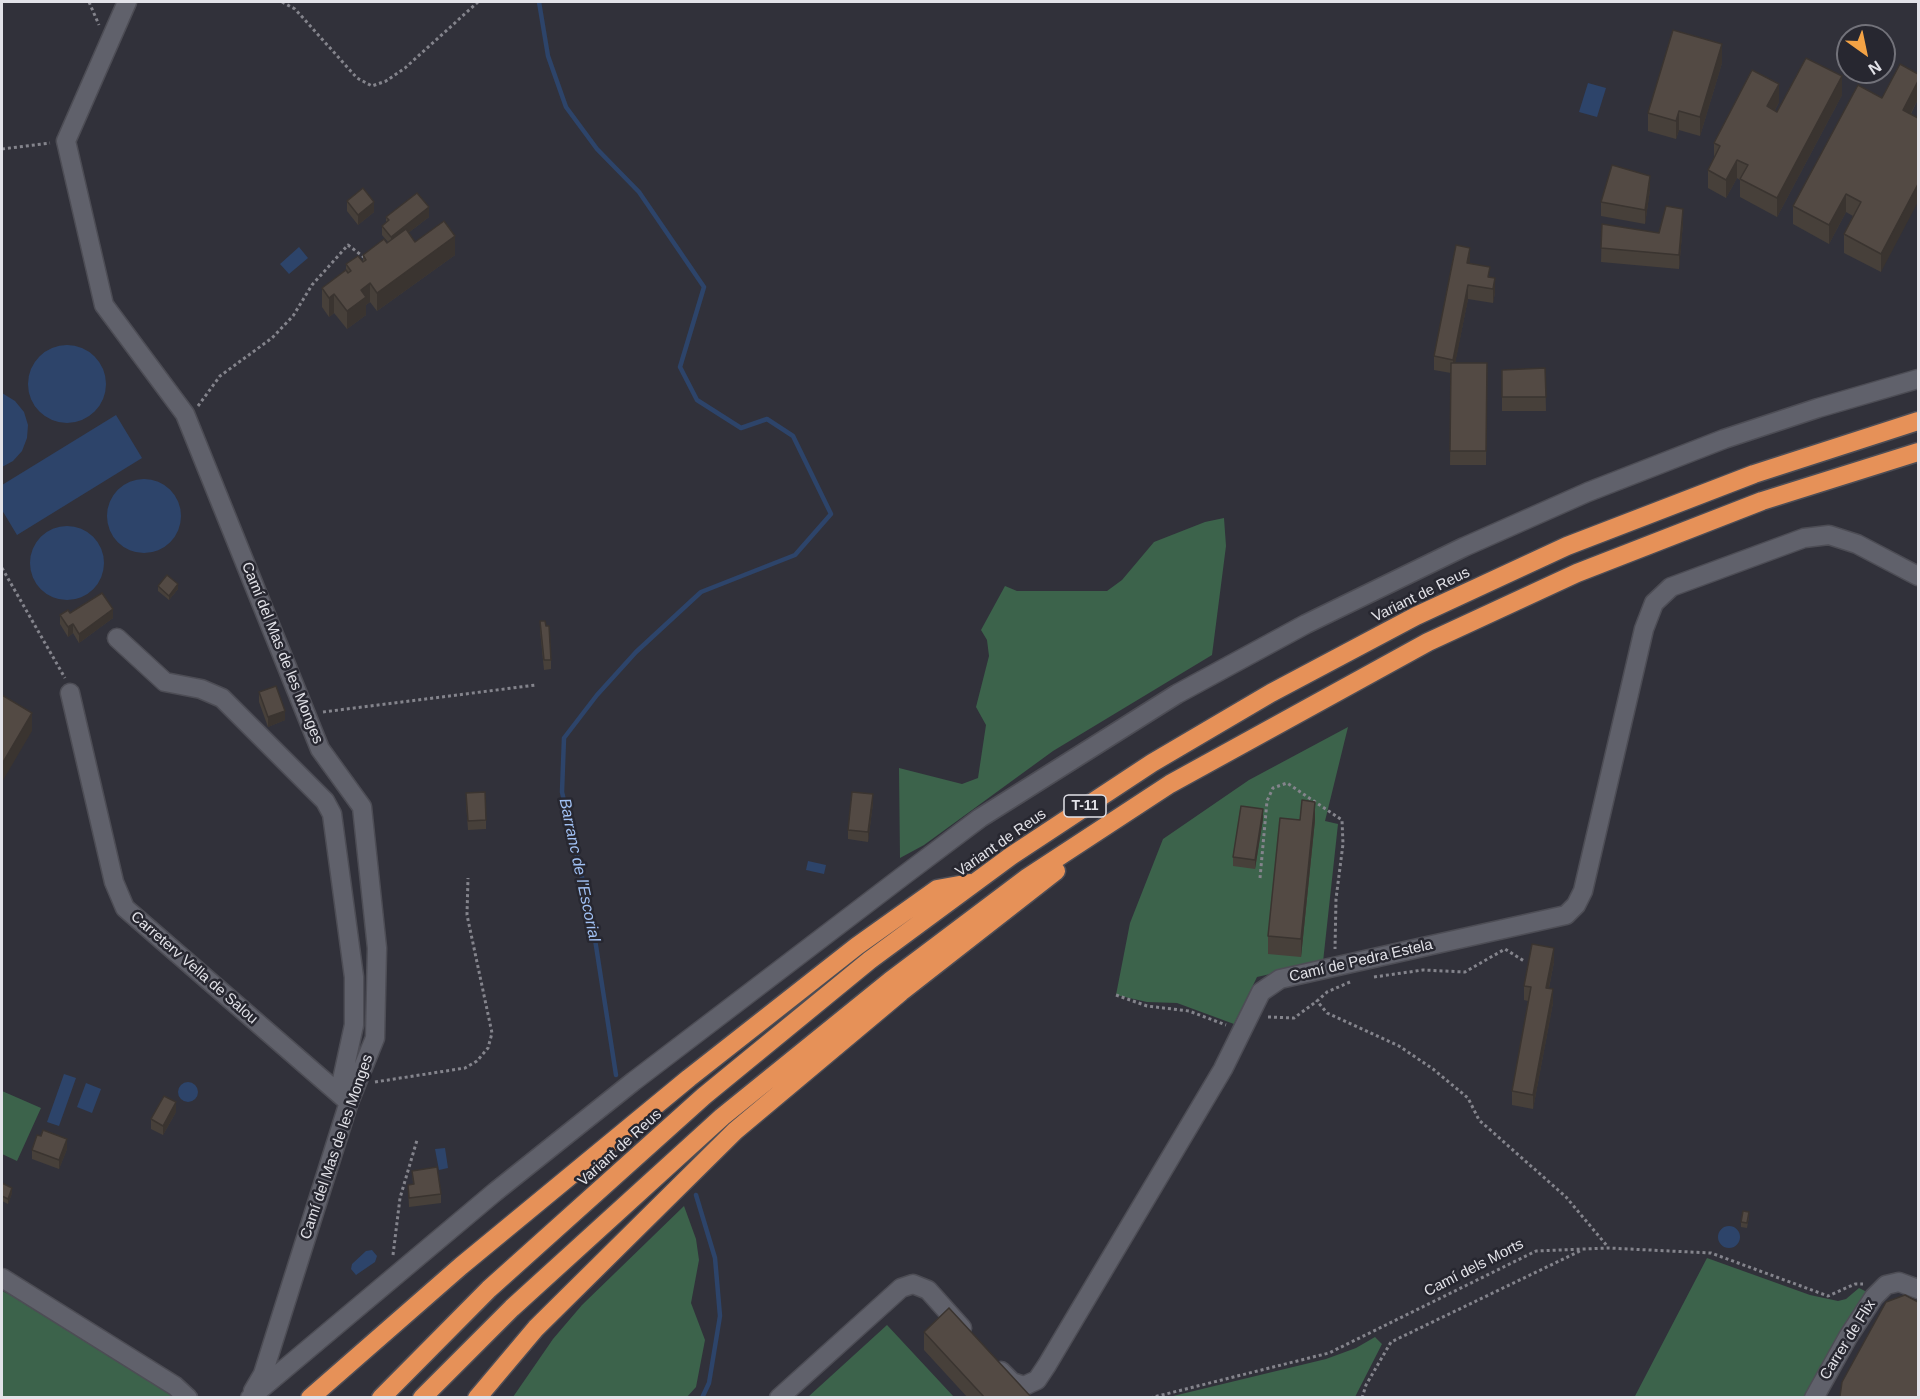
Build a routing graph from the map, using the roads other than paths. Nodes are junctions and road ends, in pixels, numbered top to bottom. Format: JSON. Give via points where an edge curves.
{"nodes":[{"id":1,"x":128,"y":2,"type":"edge"},
{"id":2,"x":1918,"y":380,"type":"edge"},
{"id":3,"x":1918,"y":421,"type":"edge"},
{"id":4,"x":1918,"y":452,"type":"edge"},
{"id":5,"x":1918,"y":576,"type":"edge"},
{"id":6,"x":117,"y":638,"type":"dead end"},
{"id":7,"x":70,"y":693,"type":"road end"},
{"id":8,"x":1170,"y":784,"type":"junction"},
{"id":9,"x":975,"y":882,"type":"junction"},
{"id":10,"x":348,"y":1094,"type":"junction"},
{"id":11,"x":2,"y":1278,"type":"edge"},
{"id":12,"x":1918,"y":1289,"type":"edge"},
{"id":13,"x":974,"y":1341,"type":"edge"},
{"id":14,"x":989,"y":1357,"type":"edge"},
{"id":15,"x":188,"y":1398,"type":"edge"},
{"id":16,"x":250,"y":1398,"type":"edge"},
{"id":17,"x":310,"y":1398,"type":"edge"},
{"id":18,"x":381,"y":1398,"type":"edge"},
{"id":19,"x":422,"y":1398,"type":"edge"},
{"id":20,"x":477,"y":1398,"type":"edge"},
{"id":21,"x":779,"y":1398,"type":"edge"},
{"id":22,"x":1814,"y":1398,"type":"edge"}],
"edges":[{"from":1,"to":10,"type":"street","name":"Camí del Mas de les Monges","via":[[66,141],[104,305],[185,414],[320,749],[362,807],[377,948],[375,1038]]},
{"from":2,"to":16,"type":"street","via":[[1724,439],[1588,492],[1327,614],[1177,694],[980,818],[634,1082]]},
{"from":3,"to":9,"type":"highway","name":"Variant de Reus","number":"T-11","via":[[1754,474],[1600,533],[1416,615],[1152,763]]},
{"from":4,"to":8,"type":"highway","number":"T-11","via":[[1762,501],[1577,573],[1428,642]]},
{"from":5,"to":14,"type":"street","name":"Camí de Pedra Estela","via":[[1857,544],[1829,535],[1804,538],[1671,587],[1654,603],[1644,629],[1583,891],[1576,905],[1566,915],[1280,979],[1261,992],[1223,1069],[1037,1380],[1024,1386],[1012,1382]]},
{"from":6,"to":10,"type":"street","via":[[165,682],[222,698],[325,801],[332,814],[354,977]]},
{"from":7,"to":10,"type":"street","name":"Carreterv Vella de Salou","via":[[114,882],[125,908]]},
{"from":8,"to":19,"type":"highway","number":"T-11","via":[[1028,877],[890,981],[722,1117],[512,1308]]},
{"from":8,"to":20,"type":"highway","via":[[901,992],[735,1131],[536,1328]]},
{"from":9,"to":17,"type":"highway","via":[[937,890],[857,946],[488,1244]]},
{"from":9,"to":18,"type":"highway","name":"Variant de Reus","number":"T-11","via":[[870,960],[704,1096],[489,1289]]},
{"from":10,"to":16,"type":"street","name":"Camí del Mas de les Monges","via":[[263,1374]]},
{"from":11,"to":15,"type":"street","via":[[175,1386]]},
{"from":12,"to":22,"type":"street","name":"Carrer de Flix","via":[[1899,1282],[1886,1285],[1861,1317]]},
{"from":13,"to":21,"type":"street","via":[[928,1290],[913,1284],[901,1288]]}]}
